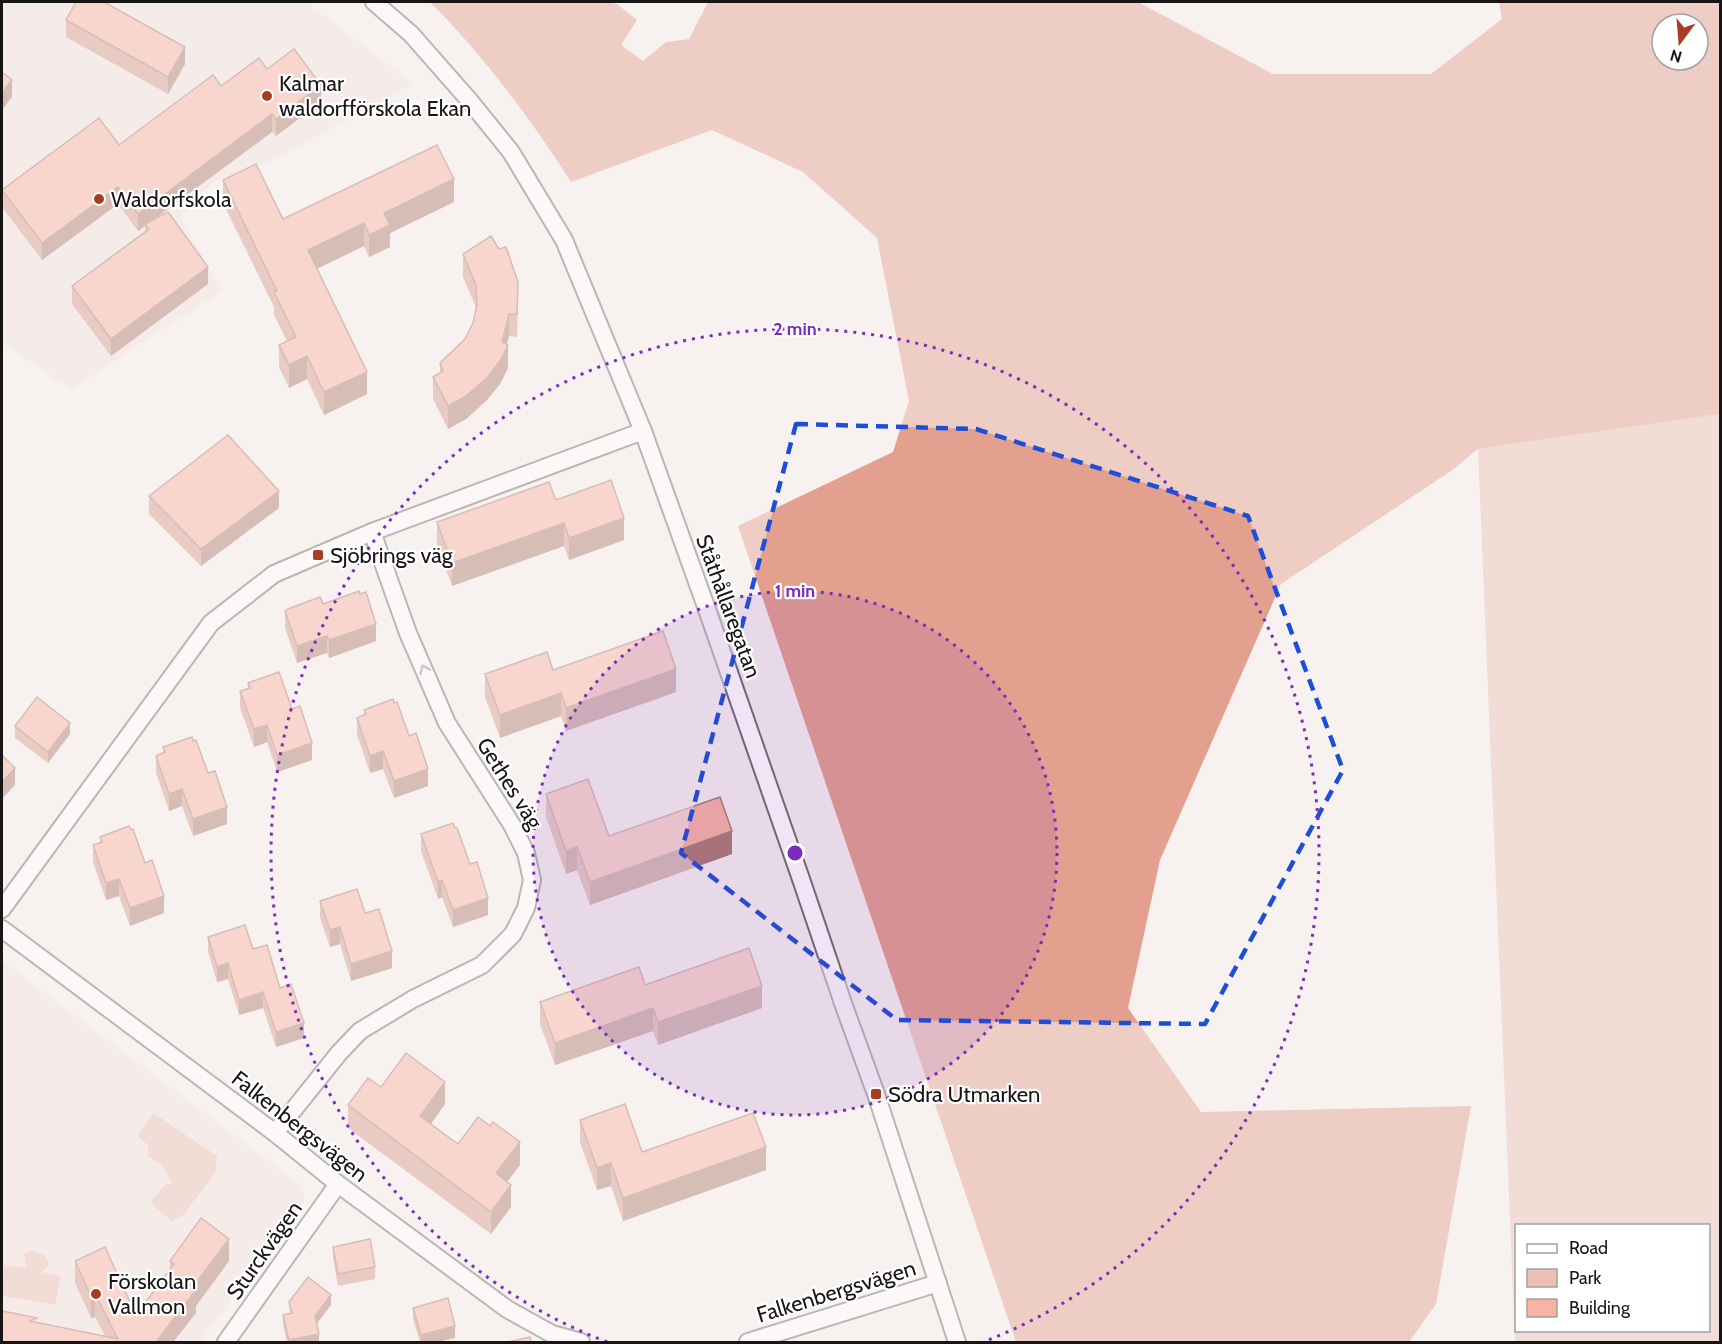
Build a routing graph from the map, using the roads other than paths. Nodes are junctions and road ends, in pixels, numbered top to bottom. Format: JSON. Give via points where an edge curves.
{"nodes":[{"id":1,"x":374,"y":2,"type":"edge"},
{"id":2,"x":643,"y":431,"type":"junction"},
{"id":3,"x":372,"y":532,"type":"junction"},
{"id":4,"x":2,"y":909,"type":"edge"},
{"id":5,"x":2,"y":929,"type":"edge"},
{"id":6,"x":275,"y":1133,"type":"junction"},
{"id":7,"x":338,"y":1184,"type":"junction"},
{"id":8,"x":938,"y":1283,"type":"junction"},
{"id":9,"x":226,"y":1342,"type":"edge"},
{"id":10,"x":580,"y":1342,"type":"edge"},
{"id":11,"x":748,"y":1342,"type":"edge"},
{"id":12,"x":957,"y":1342,"type":"edge"}],
"edges":[{"from":1,"to":2,"type":"street","name":"Ståthållaregatan","via":[[411,34],[512,152],[564,240]]},
{"from":2,"to":3,"type":"street"},
{"from":2,"to":8,"type":"street","name":"Ståthållaregatan","via":[[795,860]]},
{"from":3,"to":4,"type":"street","via":[[274,574],[211,622]]},
{"from":6,"to":3,"type":"street","name":"Gethes väg","one_way":true,"via":[[360,1031],[412,999],[482,964],[513,934],[532,880],[526,853],[512,825],[447,723],[408,633]]},
{"from":5,"to":6,"type":"street","name":"Falkenbergsvägen"},
{"from":6,"to":7,"type":"street","name":"Falkenbergsvägen"},
{"from":7,"to":9,"type":"street","name":"Sturckvägen"},
{"from":7,"to":10,"type":"street","name":"Falkenbergsvägen","via":[[507,1309],[552,1334]]},
{"from":8,"to":11,"type":"street","name":"Falkenbergsvägen"},
{"from":8,"to":12,"type":"street","name":"Ståthållaregatan"}]}
